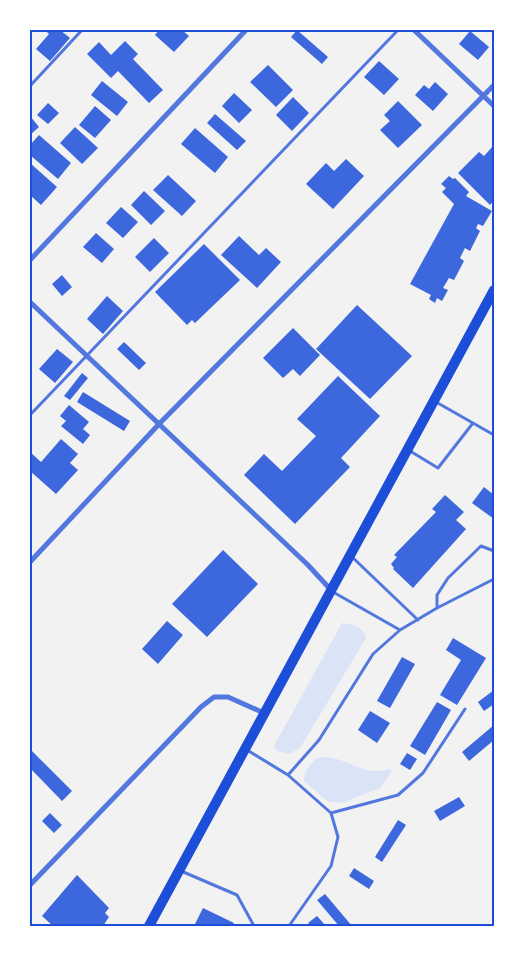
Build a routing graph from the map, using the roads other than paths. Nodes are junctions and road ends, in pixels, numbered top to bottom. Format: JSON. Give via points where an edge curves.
{"nodes":[{"id":1,"x":82,"y":30,"type":"edge"},
{"id":2,"x":246,"y":30,"type":"edge"},
{"id":3,"x":398,"y":30,"type":"edge"},
{"id":4,"x":414,"y":30,"type":"edge"},
{"id":5,"x":494,"y":85,"type":"edge"},
{"id":6,"x":30,"y":86,"type":"edge"},
{"id":7,"x":484,"y":96,"type":"junction"},
{"id":8,"x":494,"y":106,"type":"edge"},
{"id":9,"x":30,"y":260,"type":"edge"},
{"id":10,"x":494,"y":290,"type":"edge"},
{"id":11,"x":30,"y":302,"type":"edge"},
{"id":12,"x":86,"y":355,"type":"junction"},
{"id":13,"x":434,"y":400,"type":"junction"},
{"id":14,"x":30,"y":415,"type":"edge"},
{"id":15,"x":160,"y":423,"type":"junction"},
{"id":16,"x":472,"y":423,"type":"junction"},
{"id":17,"x":494,"y":435,"type":"edge"},
{"id":18,"x":407,"y":449,"type":"junction"},
{"id":19,"x":494,"y":551,"type":"edge"},
{"id":20,"x":350,"y":555,"type":"junction"},
{"id":21,"x":30,"y":562,"type":"edge"},
{"id":22,"x":494,"y":579,"type":"edge"},
{"id":23,"x":331,"y":590,"type":"junction"},
{"id":24,"x":437,"y":608,"type":"junction"},
{"id":25,"x":418,"y":620,"type":"junction"},
{"id":26,"x":400,"y":630,"type":"junction"},
{"id":27,"x":466,"y":709,"type":"dead end"},
{"id":28,"x":264,"y":713,"type":"junction"},
{"id":29,"x":244,"y":748,"type":"junction"},
{"id":30,"x":288,"y":776,"type":"junction"},
{"id":31,"x":331,"y":813,"type":"junction"},
{"id":32,"x":178,"y":870,"type":"junction"},
{"id":33,"x":30,"y":885,"type":"edge"},
{"id":34,"x":149,"y":926,"type":"edge"},
{"id":35,"x":254,"y":926,"type":"edge"},
{"id":36,"x":289,"y":926,"type":"edge"}],
"edges":[{"from":1,"to":6,"type":"lane"},
{"from":2,"to":9,"type":"street"},
{"from":3,"to":12,"type":"lane"},
{"from":4,"to":7,"type":"street"},
{"from":5,"to":7,"type":"street"},
{"from":7,"to":8,"type":"street"},
{"from":7,"to":15,"type":"street"},
{"from":10,"to":13,"type":"main road"},
{"from":11,"to":12,"type":"street"},
{"from":12,"to":14,"type":"lane"},
{"from":12,"to":15,"type":"street"},
{"from":13,"to":16,"type":"lane"},
{"from":13,"to":18,"type":"main road"},
{"from":15,"to":21,"type":"street"},
{"from":15,"to":23,"type":"street"},
{"from":16,"to":17,"type":"lane"},
{"from":16,"to":18,"type":"lane","via":[[438,468]]},
{"from":18,"to":20,"type":"main road"},
{"from":19,"to":24,"type":"lane","via":[[481,546],[448,578],[438,595]]},
{"from":20,"to":23,"type":"main road"},
{"from":20,"to":25,"type":"lane"},
{"from":22,"to":24,"type":"lane"},
{"from":23,"to":26,"type":"lane"},
{"from":23,"to":28,"type":"main road"},
{"from":24,"to":25,"type":"lane"},
{"from":25,"to":26,"type":"lane"},
{"from":26,"to":30,"type":"lane","via":[[373,654],[319,740]]},
{"from":27,"to":31,"type":"lane","via":[[423,773],[398,795]]},
{"from":28,"to":29,"type":"main road"},
{"from":28,"to":33,"type":"street","via":[[228,697],[214,697]]},
{"from":29,"to":30,"type":"lane"},
{"from":29,"to":32,"type":"main road"},
{"from":30,"to":31,"type":"lane"},
{"from":31,"to":36,"type":"lane","via":[[338,837],[330,866]]},
{"from":32,"to":34,"type":"main road"},
{"from":32,"to":35,"type":"lane","via":[[237,895]]}]}
